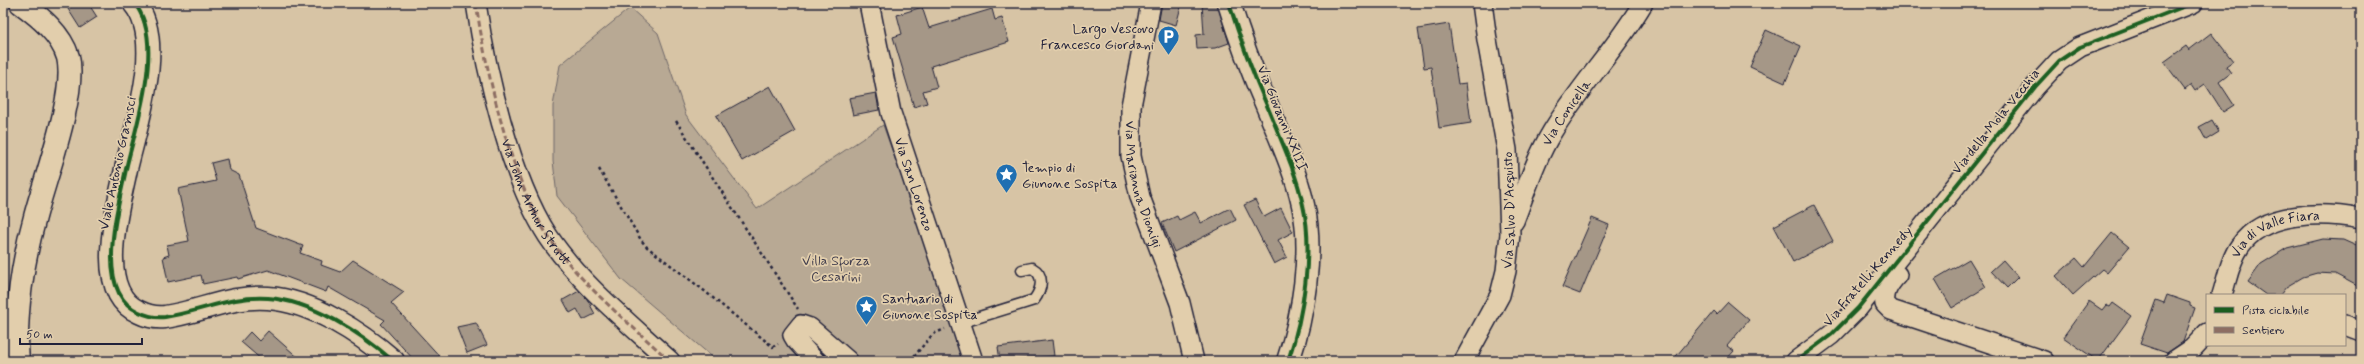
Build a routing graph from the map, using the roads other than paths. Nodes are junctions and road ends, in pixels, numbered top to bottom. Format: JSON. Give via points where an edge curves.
{"nodes":[{"id":1,"x":21,"y":3,"type":"edge"},
{"id":2,"x":134,"y":3,"type":"edge"},
{"id":3,"x":476,"y":3,"type":"edge"},
{"id":4,"x":869,"y":3,"type":"edge"},
{"id":5,"x":1151,"y":3,"type":"edge"},
{"id":6,"x":1229,"y":3,"type":"edge"},
{"id":7,"x":1482,"y":3,"type":"edge"},
{"id":8,"x":1643,"y":3,"type":"edge"},
{"id":9,"x":2193,"y":3,"type":"edge"},
{"id":10,"x":1933,"y":217,"type":"junction"},
{"id":11,"x":2361,"y":219,"type":"edge"},
{"id":12,"x":1510,"y":234,"type":"junction"},
{"id":13,"x":1022,"y":270,"type":"dead end"},
{"id":14,"x":2222,"y":294,"type":"edge"},
{"id":15,"x":960,"y":323,"type":"junction"},
{"id":16,"x":2346,"y":325,"type":"edge"},
{"id":17,"x":2361,"y":331,"type":"edge"},
{"id":18,"x":2206,"y":334,"type":"edge"},
{"id":19,"x":18,"y":361,"type":"edge"},
{"id":20,"x":393,"y":361,"type":"edge"},
{"id":21,"x":670,"y":361,"type":"edge"},
{"id":22,"x":815,"y":361,"type":"edge"},
{"id":23,"x":848,"y":361,"type":"edge"},
{"id":24,"x":973,"y":361,"type":"edge"},
{"id":25,"x":1194,"y":361,"type":"edge"},
{"id":26,"x":1288,"y":361,"type":"edge"},
{"id":27,"x":1464,"y":361,"type":"edge"},
{"id":28,"x":1796,"y":361,"type":"edge"},
{"id":29,"x":2044,"y":361,"type":"edge"},
{"id":30,"x":2174,"y":361,"type":"edge"}],
"edges":[{"from":1,"to":19,"type":"street","via":[[55,34],[66,52],[70,75],[66,103],[27,252],[20,302]]},
{"from":2,"to":20,"type":"street","name":"Viale Antonio Gramsci","via":[[145,23],[148,54],[143,93],[112,241],[114,273],[122,298],[137,311],[159,317],[238,299],[262,297],[282,300],[311,309],[347,327]]},
{"from":3,"to":21,"type":"street","name":"Via John Arthur Strutt","via":[[505,130],[536,216],[553,243],[579,273]]},
{"from":4,"to":15,"type":"street","name":"Via San Lorenzo","via":[[891,113]]},
{"from":5,"to":25,"type":"street","name":"Via Marianna Dionigi","via":[[1131,106],[1131,156],[1140,197],[1177,295]]},
{"from":6,"to":26,"type":"street","name":"Via Giovanni XXIII","via":[[1252,69],[1290,162],[1304,212],[1306,246],[1303,290],[1299,322]]},
{"from":7,"to":12,"type":"street","name":"Via Salvo D'Acquisto","via":[[1507,150]]},
{"from":8,"to":12,"type":"street","name":"Via Conicella","via":[[1619,41],[1549,137],[1535,166]]},
{"from":9,"to":10,"type":"street","name":"Via della Mola Vecchia","via":[[2112,33],[2065,56],[2042,79]]},
{"from":10,"to":28,"type":"street","name":"Via Fratelli Kennedy","via":[[1843,325]]},
{"from":10,"to":29,"type":"street","via":[[1916,253],[1886,290],[1884,300],[1888,307],[1895,312]]},
{"from":11,"to":14,"type":"street","name":"Via di Valle Fiara","via":[[2306,216],[2279,221],[2258,229],[2237,251]]},
{"from":12,"to":27,"type":"street","name":"Via Salvo D'Acquisto","via":[[1506,271],[1500,295]]},
{"from":13,"to":15,"type":"lane","via":[[1032,268],[1041,278],[1039,294],[1034,300]]},
{"from":15,"to":24,"type":"street","name":"Via San Lorenzo"},
{"from":16,"to":17,"type":"street"},
{"from":18,"to":30,"type":"street","via":[[2192,349]]},
{"from":22,"to":23,"type":"street","via":[[796,340],[802,331]]}]}
